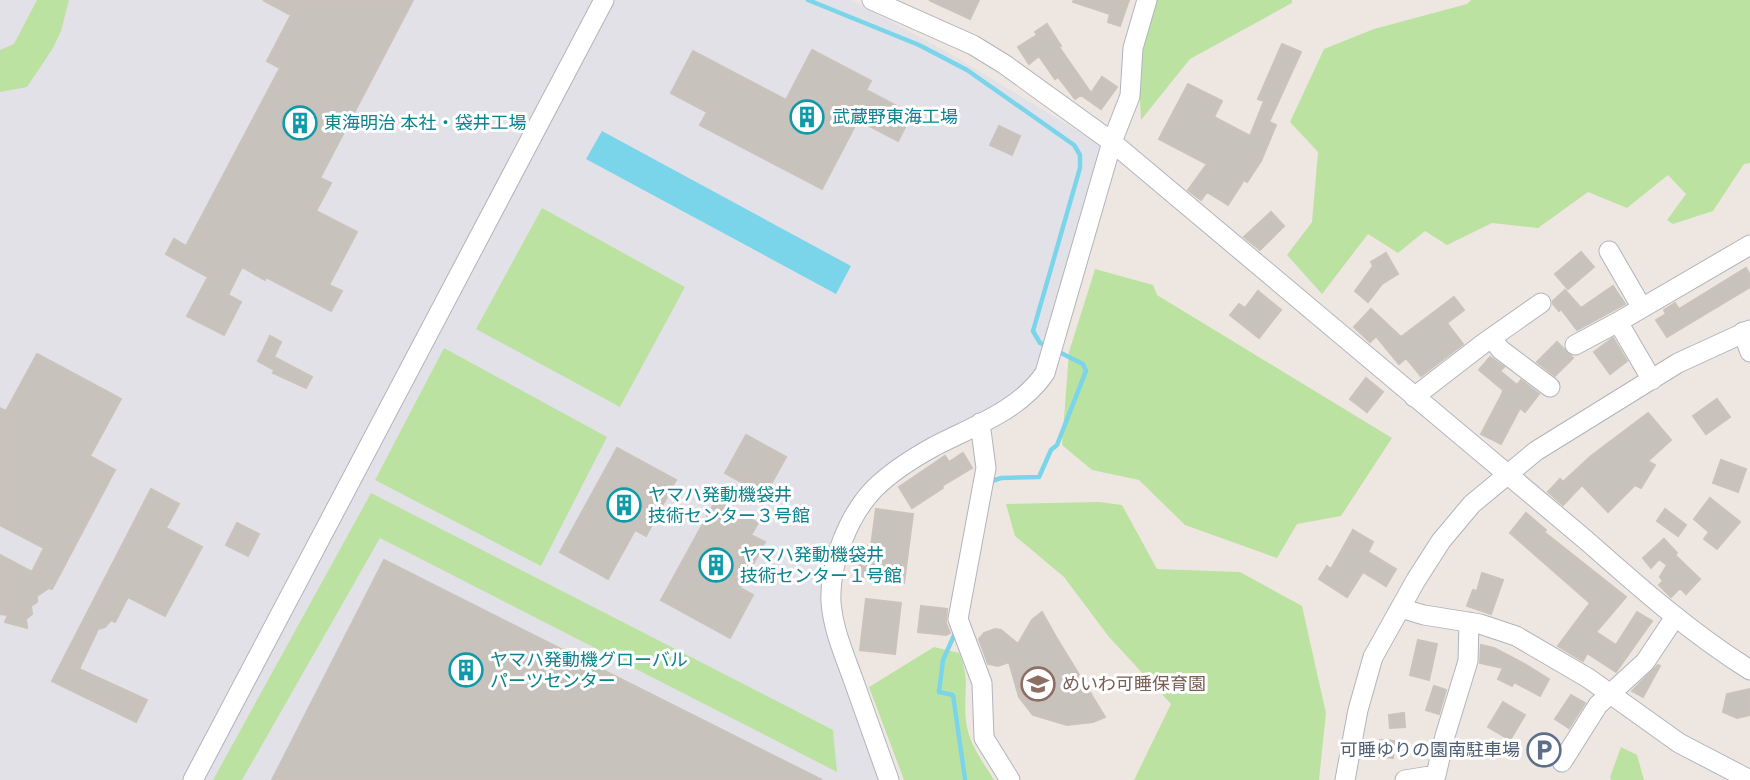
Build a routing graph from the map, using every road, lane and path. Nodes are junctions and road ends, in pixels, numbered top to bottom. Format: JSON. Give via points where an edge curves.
{"nodes":[{"id":1,"x":604,"y":0,"type":"edge"},
{"id":2,"x":872,"y":0,"type":"edge"},
{"id":3,"x":1147,"y":0,"type":"edge"},
{"id":4,"x":1112,"y":142,"type":"junction"},
{"id":5,"x":1750,"y":246,"type":"edge"},
{"id":6,"x":1609,"y":251,"type":"dead end"},
{"id":7,"x":1541,"y":303,"type":"dead end"},
{"id":8,"x":1642,"y":307,"type":"junction"},
{"id":9,"x":1618,"y":322,"type":"junction"},
{"id":10,"x":1746,"y":331,"type":"edge"},
{"id":11,"x":1491,"y":338,"type":"junction"},
{"id":12,"x":1575,"y":345,"type":"dead end"},
{"id":13,"x":1750,"y":352,"type":"edge"},
{"id":14,"x":1651,"y":380,"type":"junction"},
{"id":15,"x":1550,"y":387,"type":"dead end"},
{"id":16,"x":1414,"y":397,"type":"junction"},
{"id":17,"x":980,"y":423,"type":"junction"},
{"id":18,"x":1507,"y":476,"type":"junction"},
{"id":19,"x":1400,"y":608,"type":"junction"},
{"id":20,"x":1675,"y":617,"type":"junction"},
{"id":21,"x":1469,"y":622,"type":"junction"},
{"id":22,"x":1750,"y":670,"type":"edge"},
{"id":23,"x":1609,"y":693,"type":"junction"},
{"id":24,"x":1562,"y":762,"type":"dead end"},
{"id":25,"x":1417,"y":779,"type":"edge"},
{"id":26,"x":193,"y":780,"type":"edge"},
{"id":27,"x":889,"y":780,"type":"edge"},
{"id":28,"x":1010,"y":780,"type":"edge"},
{"id":29,"x":1345,"y":780,"type":"edge"},
{"id":30,"x":1750,"y":780,"type":"edge"}],
"edges":[{"from":1,"to":26,"type":"street"},
{"from":2,"to":4,"type":"street","via":[[973,45]]},
{"from":3,"to":4,"type":"street","via":[[1133,48],[1130,96]]},
{"from":4,"to":16,"type":"street"},
{"from":4,"to":17,"type":"street","via":[[1045,373],[1017,403]]},
{"from":5,"to":8,"type":"street"},
{"from":6,"to":8,"type":"street"},
{"from":7,"to":11,"type":"street"},
{"from":8,"to":9,"type":"street"},
{"from":9,"to":12,"type":"street"},
{"from":9,"to":14,"type":"street"},
{"from":10,"to":13,"type":"street"},
{"from":10,"to":14,"type":"street"},
{"from":11,"to":15,"type":"street"},
{"from":11,"to":16,"type":"street"},
{"from":14,"to":18,"type":"street","via":[[1536,450]]},
{"from":16,"to":18,"type":"street"},
{"from":17,"to":27,"type":"street","via":[[914,457],[873,491],[855,516],[834,572],[831,601],[836,633]]},
{"from":17,"to":28,"type":"street","via":[[986,468],[958,619],[982,683],[984,738]]},
{"from":18,"to":19,"type":"street","via":[[1472,504],[1441,541]]},
{"from":18,"to":20,"type":"street"},
{"from":19,"to":21,"type":"street"},
{"from":19,"to":29,"type":"street","via":[[1373,657]]},
{"from":20,"to":22,"type":"street"},
{"from":20,"to":23,"type":"street","via":[[1645,662]]},
{"from":21,"to":23,"type":"street","via":[[1516,636]]},
{"from":21,"to":25,"type":"street","via":[[1468,661],[1439,767],[1436,775]]},
{"from":23,"to":24,"type":"street"},
{"from":23,"to":30,"type":"street","via":[[1679,743]]}]}
